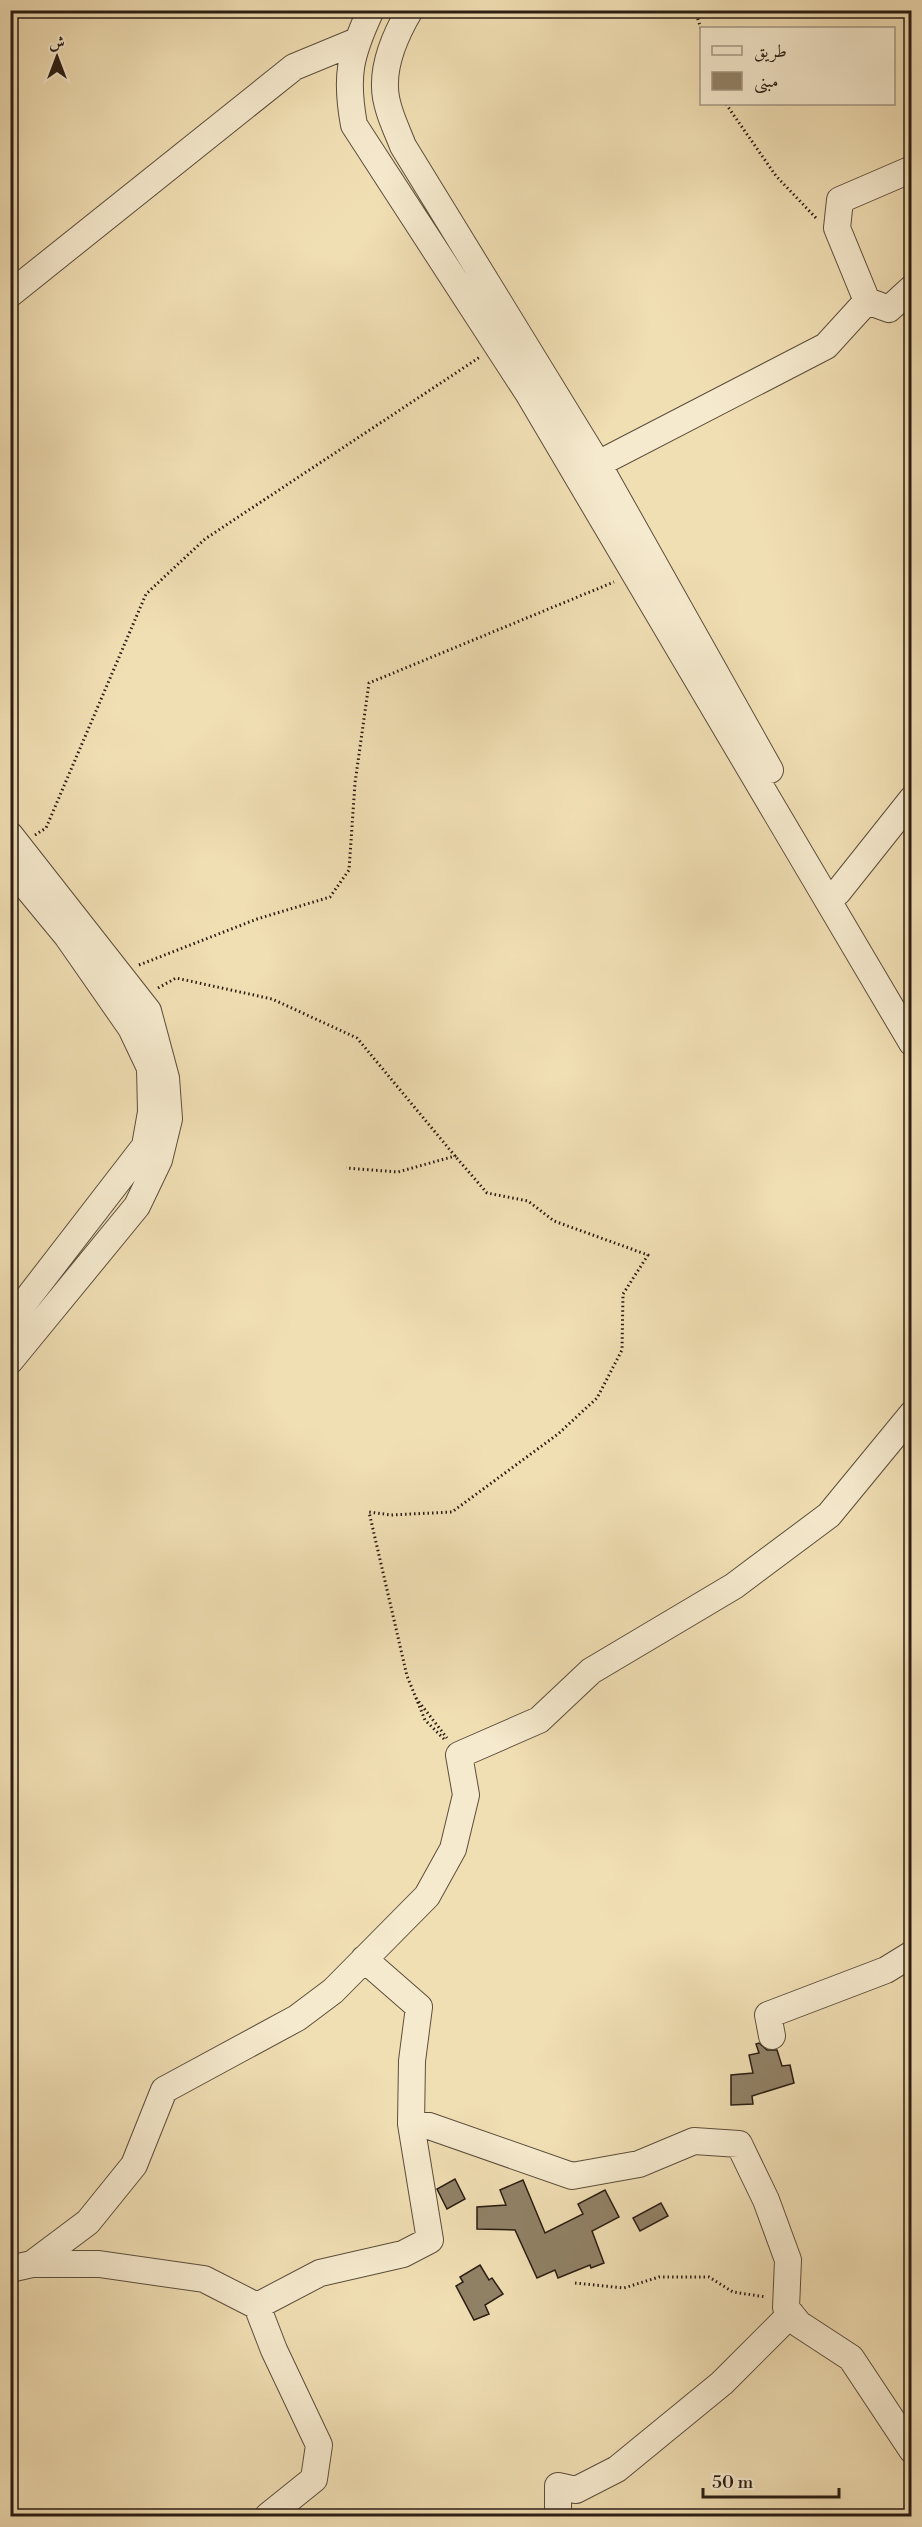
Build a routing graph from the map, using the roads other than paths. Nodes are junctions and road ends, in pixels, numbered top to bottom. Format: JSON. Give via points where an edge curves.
{"nodes":[{"id":1,"x":371,"y":10,"type":"edge"},
{"id":2,"x":410,"y":10,"type":"edge"},
{"id":3,"x":357,"y":41,"type":"junction"},
{"id":4,"x":912,"y":169,"type":"edge"},
{"id":5,"x":912,"y":288,"type":"edge"},
{"id":6,"x":10,"y":294,"type":"edge"},
{"id":7,"x":867,"y":301,"type":"junction"},
{"id":8,"x":598,"y":464,"type":"junction"},
{"id":9,"x":912,"y":799,"type":"edge"},
{"id":10,"x":13,"y":849,"type":"edge"},
{"id":11,"x":838,"y":892,"type":"junction"},
{"id":12,"x":912,"y":1010,"type":"edge"},
{"id":13,"x":912,"y":1043,"type":"edge"},
{"id":14,"x":10,"y":1322,"type":"edge"},
{"id":15,"x":10,"y":1361,"type":"edge"},
{"id":16,"x":912,"y":1414,"type":"edge"},
{"id":17,"x":912,"y":1954,"type":"edge"},
{"id":18,"x":364,"y":1959,"type":"junction"},
{"id":19,"x":772,"y":2036,"type":"dead end"},
{"id":20,"x":411,"y":2124,"type":"junction"},
{"id":21,"x":21,"y":2267,"type":"edge"},
{"id":22,"x":257,"y":2306,"type":"junction"},
{"id":23,"x":788,"y":2307,"type":"junction"},
{"id":24,"x":912,"y":2450,"type":"edge"},
{"id":25,"x":560,"y":2513,"type":"edge"},
{"id":26,"x":268,"y":2517,"type":"edge"}],
"edges":[{"from":1,"to":3,"type":"street"},
{"from":2,"to":8,"type":"street","via":[[391,52],[385,87],[403,146]]},
{"from":3,"to":6,"type":"street","via":[[294,67]]},
{"from":3,"to":13,"type":"street","via":[[350,63],[349,99],[354,125],[497,346]]},
{"from":4,"to":7,"type":"street","via":[[840,200],[837,228]]},
{"from":5,"to":7,"type":"street","via":[[889,309]]},
{"from":7,"to":8,"type":"street","via":[[826,346]]},
{"from":8,"to":11,"type":"street"},
{"from":9,"to":11,"type":"street"},
{"from":10,"to":14,"type":"street","via":[[131,1028],[150,1068],[151,1112],[145,1146]]},
{"from":10,"to":15,"type":"street","via":[[148,1011],[166,1078],[169,1119],[159,1160],[137,1206]]},
{"from":11,"to":12,"type":"street"},
{"from":16,"to":18,"type":"street","via":[[828,1515],[734,1586],[591,1671],[538,1720],[459,1755],[466,1795],[453,1849],[427,1896]]},
{"from":17,"to":19,"type":"street","via":[[886,1970],[768,2015]]},
{"from":18,"to":20,"type":"street","via":[[419,2007],[412,2061]]},
{"from":18,"to":21,"type":"street","via":[[333,1991],[297,2018],[164,2090],[134,2165],[88,2223]]},
{"from":20,"to":22,"type":"street","via":[[430,2240],[403,2254],[320,2273]]},
{"from":20,"to":23,"type":"street","via":[[429,2126],[572,2176],[639,2164],[694,2141],[740,2144],[788,2260]]},
{"from":21,"to":22,"type":"street","via":[[99,2264],[204,2279]]},
{"from":22,"to":26,"type":"street","via":[[319,2445],[314,2479]]},
{"from":23,"to":24,"type":"street","via":[[799,2324],[851,2358]]},
{"from":23,"to":25,"type":"street","via":[[722,2383],[617,2469],[576,2490],[558,2486]]}]}
